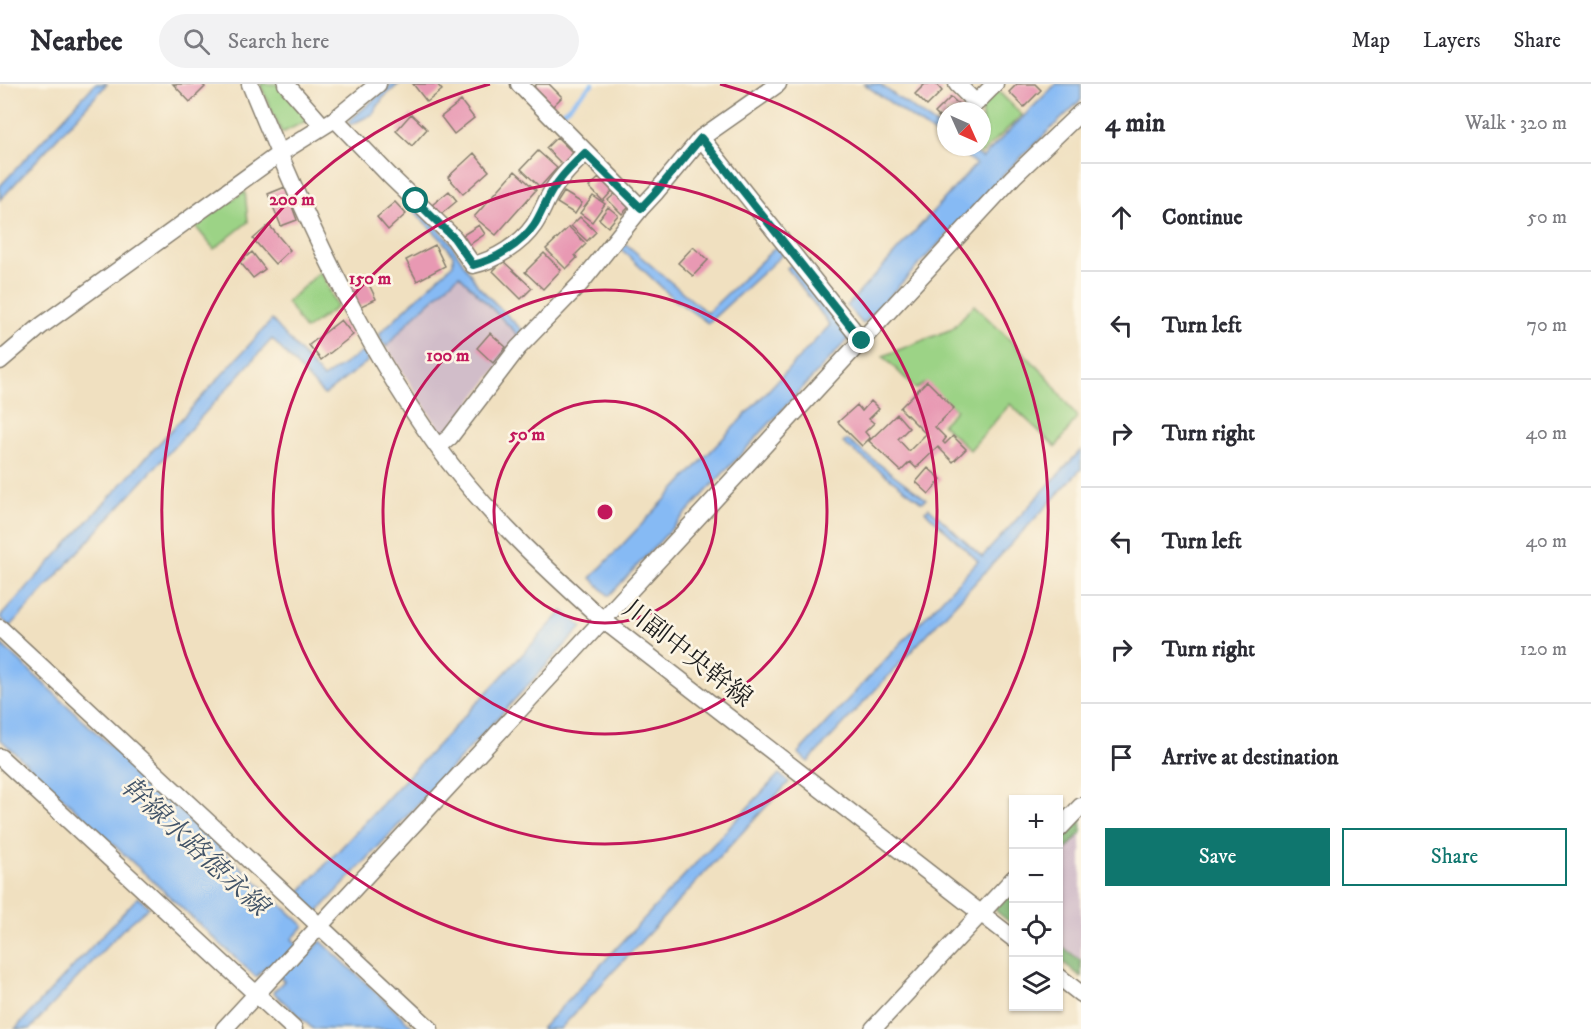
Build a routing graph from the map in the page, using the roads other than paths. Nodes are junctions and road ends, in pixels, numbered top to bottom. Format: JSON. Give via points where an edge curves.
{"nodes":[{"id":1,"x":250,"y":84,"type":"edge"},
{"id":2,"x":286,"y":84,"type":"edge"},
{"id":3,"x":378,"y":84,"type":"edge"},
{"id":4,"x":519,"y":84,"type":"edge"},
{"id":5,"x":778,"y":84,"type":"edge"},
{"id":6,"x":957,"y":84,"type":"edge"},
{"id":7,"x":995,"y":84,"type":"edge"},
{"id":8,"x":1081,"y":112,"type":"edge"},
{"id":9,"x":328,"y":122,"type":"junction"},
{"id":10,"x":701,"y":138,"type":"junction"},
{"id":11,"x":585,"y":153,"type":"junction"},
{"id":12,"x":279,"y":154,"type":"junction"},
{"id":13,"x":641,"y":208,"type":"junction"},
{"id":14,"x":862,"y":341,"type":"junction"},
{"id":15,"x":0,"y":361,"type":"edge"},
{"id":16,"x":438,"y":447,"type":"junction"},
{"id":17,"x":603,"y":620,"type":"junction"},
{"id":18,"x":0,"y":628,"type":"edge"},
{"id":19,"x":0,"y":757,"type":"edge"},
{"id":20,"x":1081,"y":806,"type":"edge"},
{"id":21,"x":1063,"y":826,"type":"edge"},
{"id":22,"x":1009,"y":883,"type":"edge"},
{"id":23,"x":981,"y":913,"type":"junction"},
{"id":24,"x":320,"y":926,"type":"junction"},
{"id":25,"x":1009,"y":935,"type":"edge"},
{"id":26,"x":1063,"y":979,"type":"edge"},
{"id":27,"x":256,"y":994,"type":"junction"},
{"id":28,"x":1081,"y":994,"type":"edge"},
{"id":29,"x":224,"y":1029,"type":"edge"},
{"id":30,"x":294,"y":1029,"type":"edge"},
{"id":31,"x":430,"y":1029,"type":"edge"},
{"id":32,"x":873,"y":1029,"type":"edge"}],
"edges":[{"from":1,"to":12,"type":"street"},
{"from":2,"to":9,"type":"street"},
{"from":3,"to":9,"type":"street"},
{"from":4,"to":11,"type":"street"},
{"from":5,"to":10,"type":"street"},
{"from":6,"to":7,"type":"street","via":[[976,103]]},
{"from":8,"to":14,"type":"street","via":[[1013,177]]},
{"from":9,"to":11,"type":"street","via":[[454,238],[473,265],[487,262],[524,238],[562,176]]},
{"from":9,"to":12,"type":"street"},
{"from":10,"to":13,"type":"street"},
{"from":10,"to":14,"type":"street"},
{"from":11,"to":13,"type":"street"},
{"from":12,"to":15,"type":"street","via":[[40,326]]},
{"from":12,"to":16,"type":"street","name":"川副中央幹線","via":[[330,267],[369,340]]},
{"from":13,"to":16,"type":"street","via":[[580,284],[518,348],[450,437]]},
{"from":14,"to":17,"type":"street"},
{"from":16,"to":17,"type":"street","name":"川副中央幹線","via":[[512,533]]},
{"from":17,"to":23,"type":"street","name":"川副中央幹線"},
{"from":17,"to":24,"type":"street"},
{"from":18,"to":24,"type":"street"},
{"from":19,"to":27,"type":"street"},
{"from":20,"to":21,"type":"street"},
{"from":22,"to":23,"type":"street"},
{"from":23,"to":25,"type":"street","name":"川副中央幹線"},
{"from":23,"to":32,"type":"street"},
{"from":24,"to":27,"type":"street"},
{"from":24,"to":31,"type":"street"},
{"from":26,"to":28,"type":"street"},
{"from":27,"to":29,"type":"street"},
{"from":27,"to":30,"type":"street"}]}
